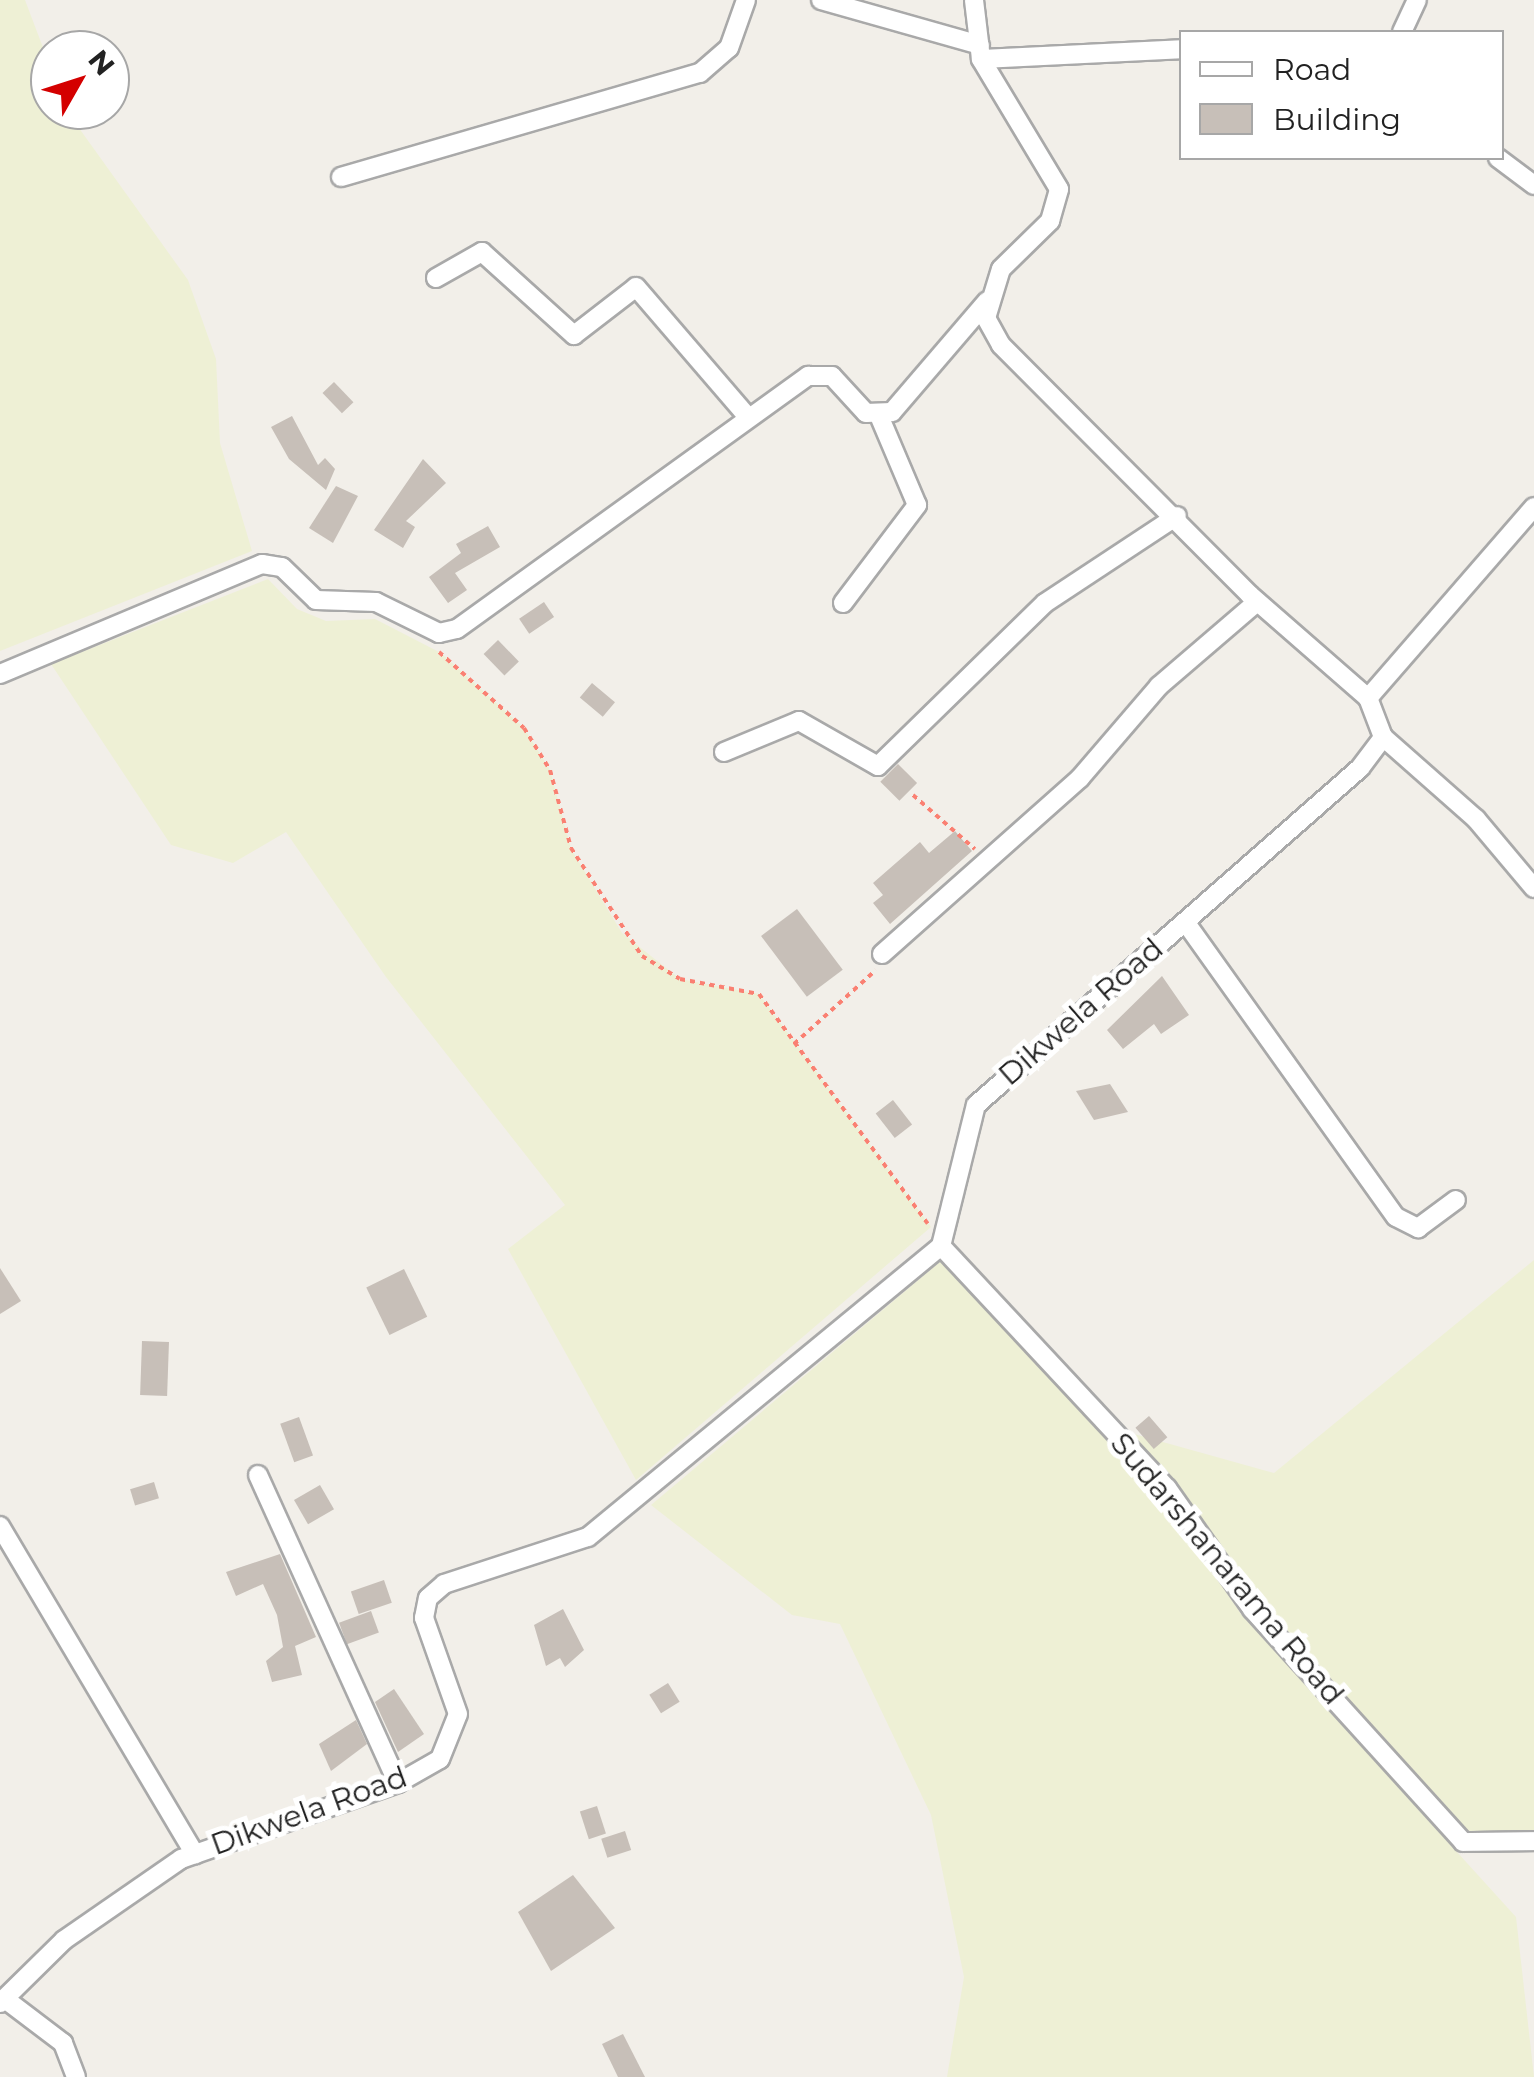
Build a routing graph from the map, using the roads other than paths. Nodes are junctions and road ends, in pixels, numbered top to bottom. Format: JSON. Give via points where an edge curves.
{"nodes":[{"id":1,"x":746,"y":0,"type":"edge"},
{"id":2,"x":821,"y":0,"type":"edge"},
{"id":3,"x":974,"y":0,"type":"edge"},
{"id":4,"x":1417,"y":0,"type":"edge"},
{"id":5,"x":1408,"y":30,"type":"edge"},
{"id":6,"x":1179,"y":49,"type":"edge"},
{"id":7,"x":981,"y":52,"type":"junction"},
{"id":8,"x":1501,"y":160,"type":"edge"},
{"id":9,"x":341,"y":177,"type":"dead end"},
{"id":10,"x":1534,"y":185,"type":"edge"},
{"id":11,"x":436,"y":278,"type":"dead end"},
{"id":12,"x":987,"y":300,"type":"junction"},
{"id":13,"x":746,"y":415,"type":"junction"},
{"id":14,"x":880,"y":418,"type":"junction"},
{"id":15,"x":1534,"y":507,"type":"edge"},
{"id":16,"x":1177,"y":516,"type":"junction"},
{"id":17,"x":1257,"y":602,"type":"junction"},
{"id":18,"x":843,"y":603,"type":"dead end"},
{"id":19,"x":0,"y":674,"type":"edge"},
{"id":20,"x":1368,"y":698,"type":"junction"},
{"id":21,"x":1383,"y":737,"type":"junction"},
{"id":22,"x":724,"y":752,"type":"dead end"},
{"id":23,"x":1534,"y":888,"type":"edge"},
{"id":24,"x":1186,"y":923,"type":"junction"},
{"id":25,"x":882,"y":954,"type":"road end"},
{"id":26,"x":1456,"y":1200,"type":"dead end"},
{"id":27,"x":941,"y":1246,"type":"junction"},
{"id":28,"x":258,"y":1474,"type":"dead end"},
{"id":29,"x":0,"y":1526,"type":"edge"},
{"id":30,"x":398,"y":1782,"type":"junction"},
{"id":31,"x":1534,"y":1840,"type":"edge"},
{"id":32,"x":195,"y":1854,"type":"junction"},
{"id":33,"x":2,"y":2001,"type":"edge"},
{"id":34,"x":76,"y":2077,"type":"edge"}],
"edges":[{"from":1,"to":9,"type":"street","via":[[729,48],[700,74]]},
{"from":2,"to":7,"type":"street"},
{"from":3,"to":7,"type":"street"},
{"from":4,"to":5,"type":"street"},
{"from":6,"to":7,"type":"street"},
{"from":7,"to":12,"type":"street","via":[[1059,189],[1050,220],[1001,269]]},
{"from":8,"to":10,"type":"street"},
{"from":11,"to":13,"type":"street","via":[[482,252],[574,335],[636,287]]},
{"from":12,"to":14,"type":"street"},
{"from":12,"to":16,"type":"street","via":[[1001,345]]},
{"from":13,"to":14,"type":"street","via":[[821,372]]},
{"from":13,"to":19,"type":"street","via":[[456,629],[439,633],[376,602],[316,600],[282,567],[262,564]]},
{"from":14,"to":18,"type":"street","via":[[917,505]]},
{"from":15,"to":20,"type":"street"},
{"from":16,"to":17,"type":"street"},
{"from":16,"to":22,"type":"street","via":[[1046,603],[878,766],[799,721]]},
{"from":17,"to":20,"type":"street"},
{"from":17,"to":25,"type":"street","via":[[1159,686],[1080,778]]},
{"from":20,"to":21,"type":"street"},
{"from":21,"to":23,"type":"street","via":[[1476,819]]},
{"from":21,"to":24,"type":"street","name":"Dikwela Road","via":[[1360,768]]},
{"from":24,"to":26,"type":"street","via":[[1396,1217],[1418,1228]]},
{"from":24,"to":27,"type":"street","name":"Dikwela Road","via":[[976,1105]]},
{"from":27,"to":30,"type":"street","name":"Dikwela Road","via":[[588,1537],[444,1584],[428,1598],[424,1618],[458,1732],[440,1759]]},
{"from":27,"to":31,"type":"street","name":"Sudarshanarama Road","via":[[1167,1488],[1252,1609],[1463,1842]]},
{"from":28,"to":30,"type":"street"},
{"from":29,"to":32,"type":"street"},
{"from":30,"to":32,"type":"street","name":"Dikwela Road"},
{"from":32,"to":33,"type":"street","name":"Dikwela Road","via":[[64,1940]]},
{"from":33,"to":34,"type":"street","via":[[63,2043]]}]}
